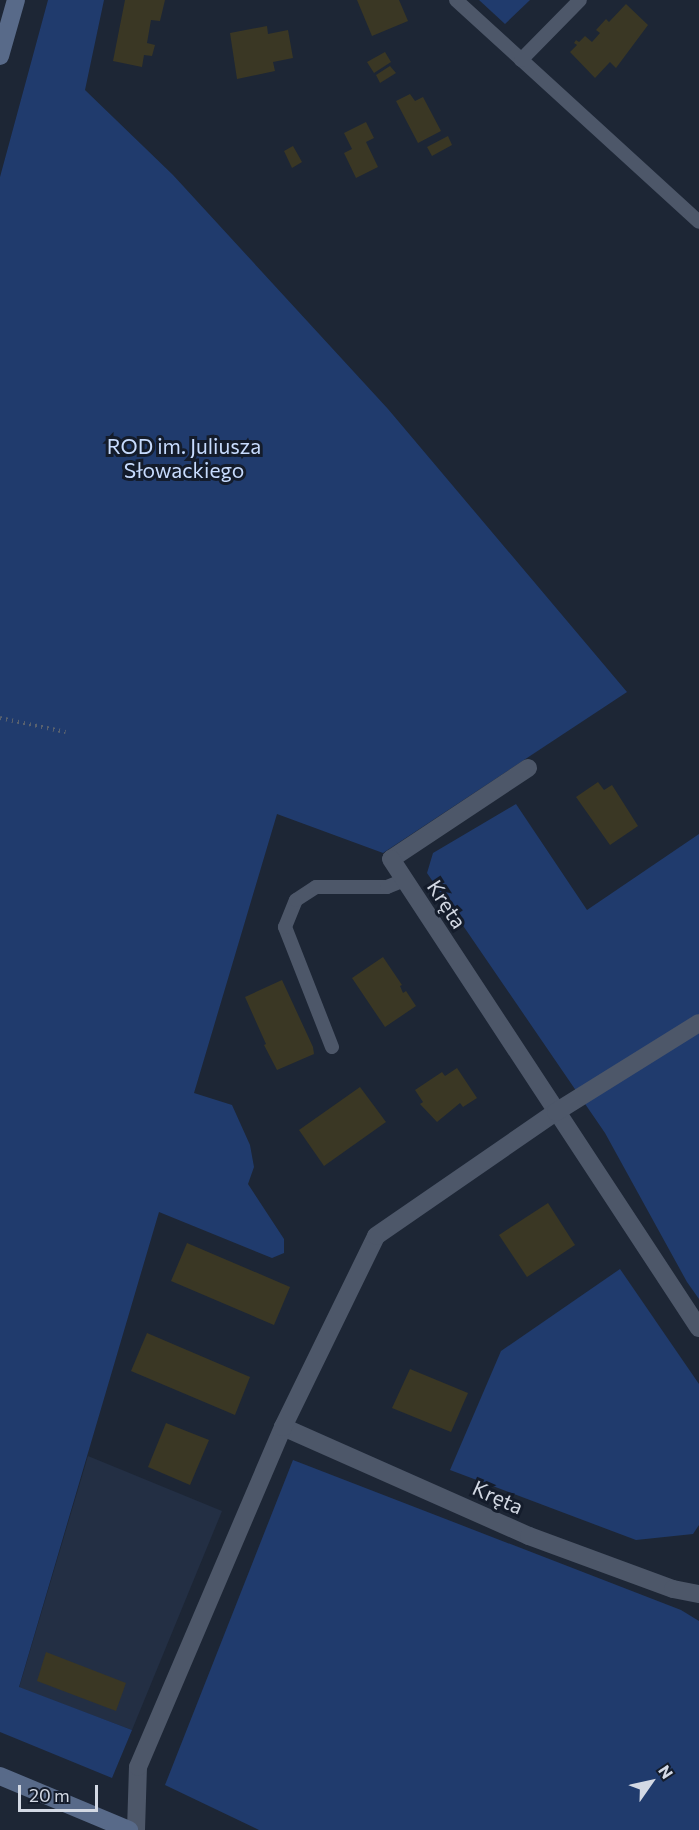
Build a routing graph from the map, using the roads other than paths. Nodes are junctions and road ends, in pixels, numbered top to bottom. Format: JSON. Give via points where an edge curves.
{"nodes":[{"id":1,"x":16,"y":0,"type":"edge"},
{"id":2,"x":456,"y":0,"type":"edge"},
{"id":3,"x":580,"y":0,"type":"edge"},
{"id":4,"x":0,"y":56,"type":"edge"},
{"id":5,"x":521,"y":60,"type":"junction"},
{"id":6,"x":698,"y":220,"type":"edge"},
{"id":7,"x":528,"y":768,"type":"dead end"},
{"id":8,"x":404,"y":880,"type":"junction"},
{"id":9,"x":699,"y":1023,"type":"edge"},
{"id":10,"x":332,"y":1047,"type":"dead end"},
{"id":11,"x":556,"y":1112,"type":"junction"},
{"id":12,"x":699,"y":1328,"type":"edge"},
{"id":13,"x":283,"y":1427,"type":"junction"},
{"id":14,"x":699,"y":1594,"type":"edge"},
{"id":15,"x":0,"y":1776,"type":"edge"},
{"id":16,"x":129,"y":1830,"type":"edge"},
{"id":17,"x":135,"y":1830,"type":"edge"}],
"edges":[{"from":1,"to":4,"type":"street"},
{"from":2,"to":5,"type":"lane"},
{"from":3,"to":5,"type":"lane"},
{"from":5,"to":6,"type":"lane"},
{"from":7,"to":8,"type":"street","name":"Kręta","via":[[391,859]]},
{"from":8,"to":10,"type":"lane","via":[[387,887],[316,887],[296,900],[285,927]]},
{"from":8,"to":11,"type":"street","name":"Kręta"},
{"from":9,"to":11,"type":"street"},
{"from":11,"to":12,"type":"street","name":"Kręta"},
{"from":11,"to":13,"type":"street","via":[[376,1236]]},
{"from":13,"to":14,"type":"street","name":"Kręta","via":[[529,1536],[673,1589]]},
{"from":13,"to":17,"type":"street","via":[[138,1767]]},
{"from":15,"to":16,"type":"street"}]}
